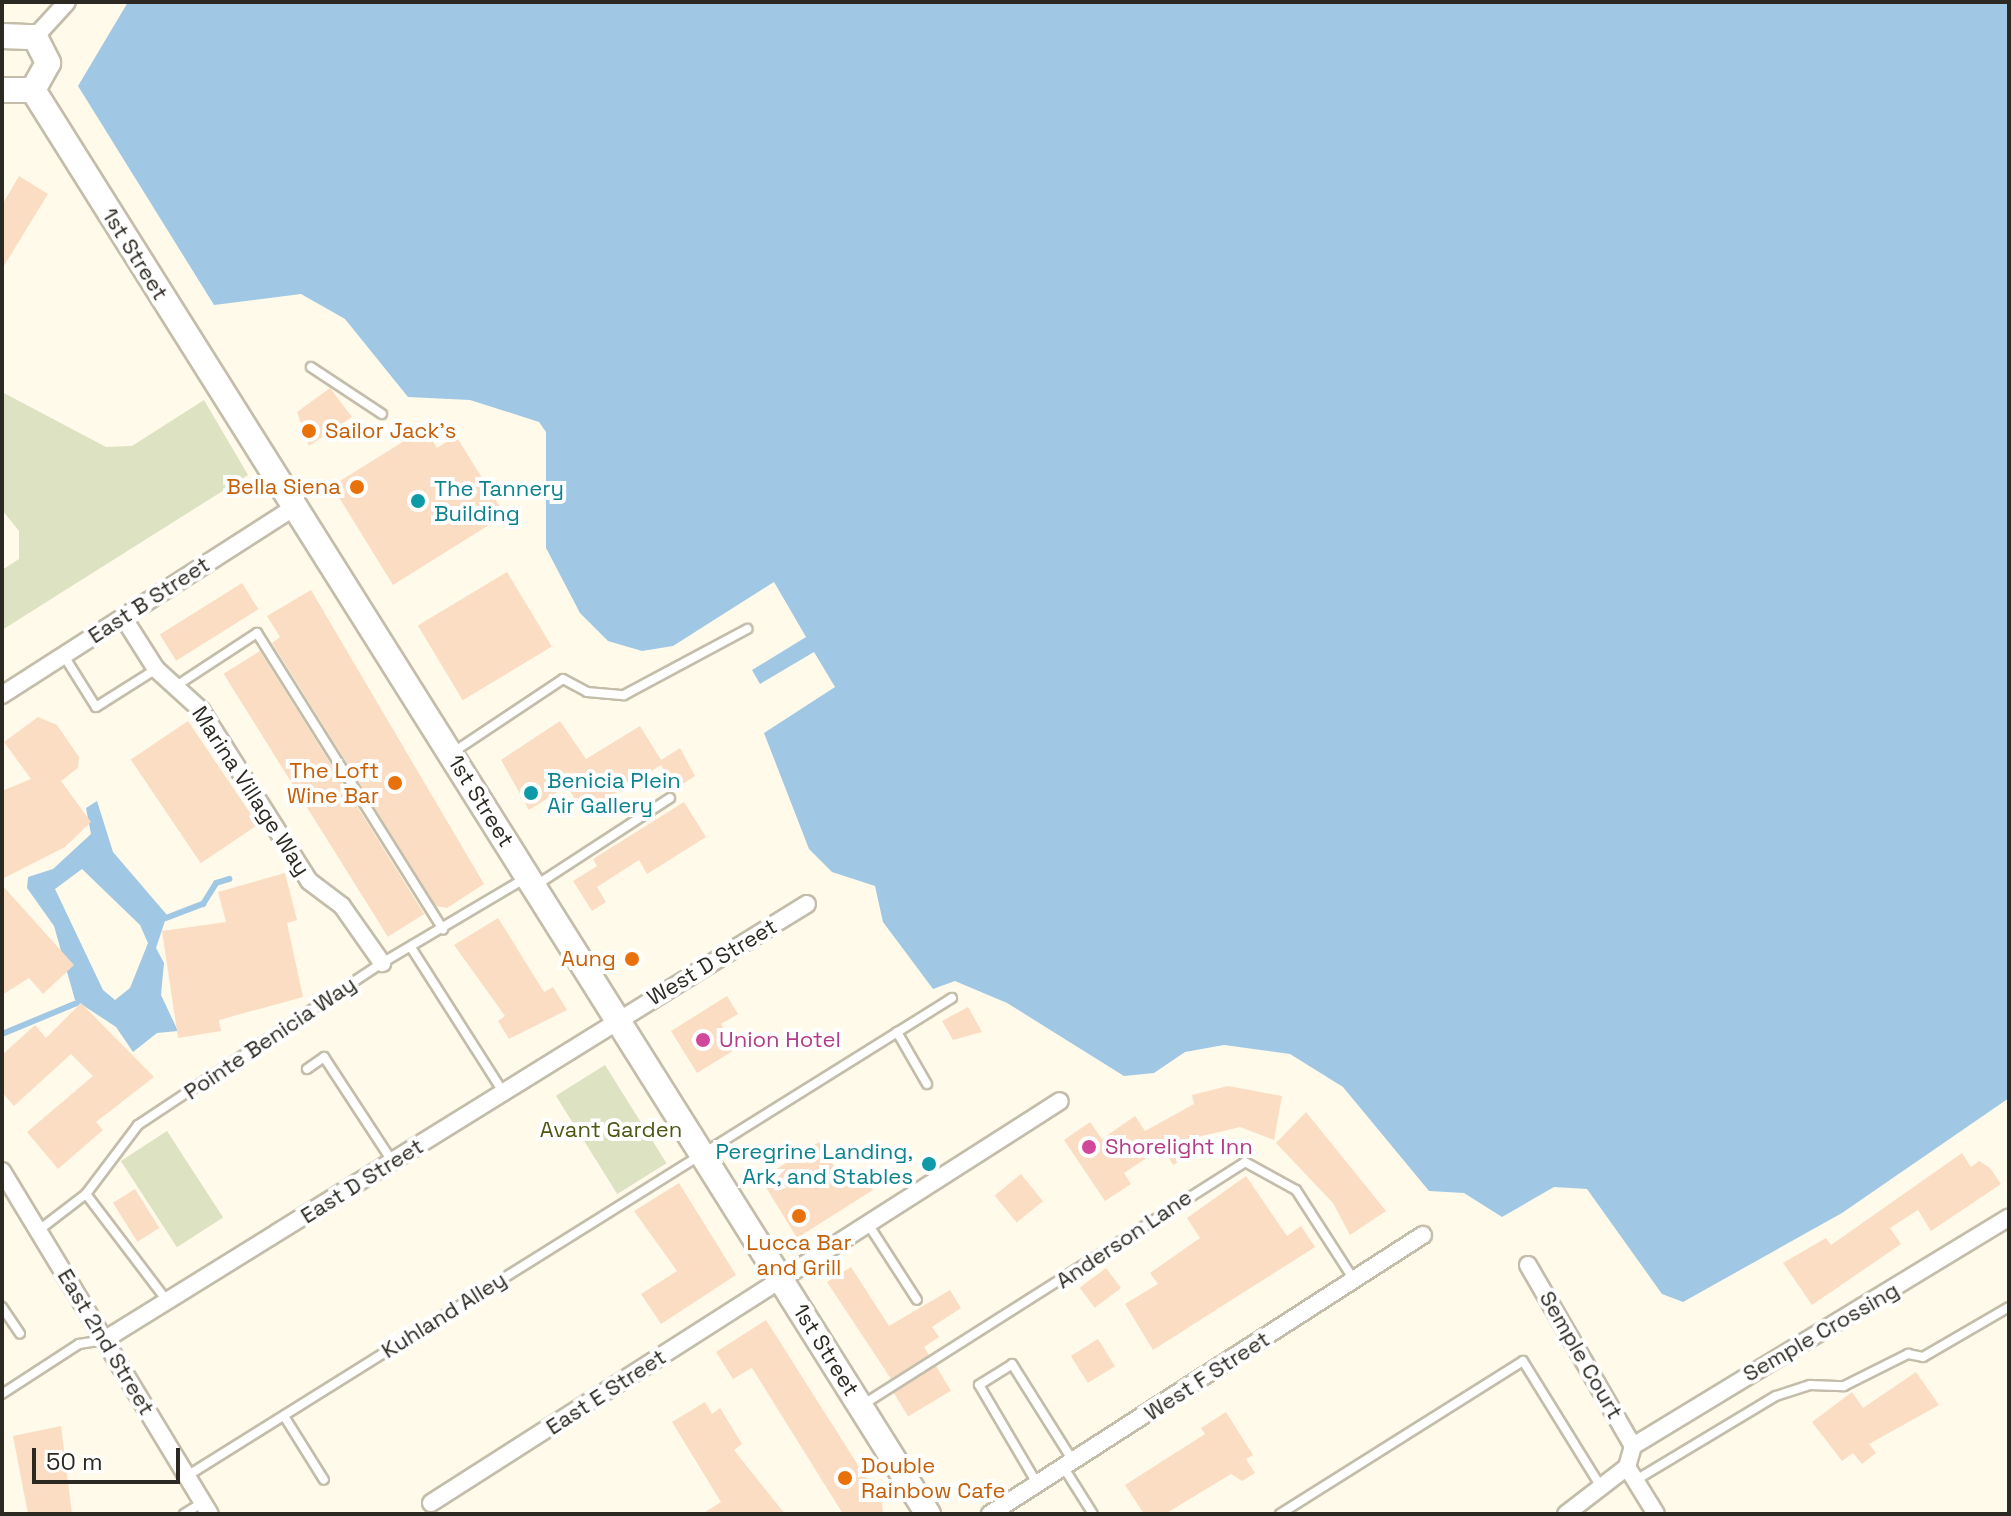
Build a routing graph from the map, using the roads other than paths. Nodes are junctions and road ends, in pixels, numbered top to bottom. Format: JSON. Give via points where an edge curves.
{"nodes":[{"id":1,"x":67,"y":2,"type":"edge"},
{"id":2,"x":2,"y":36,"type":"edge"},
{"id":3,"x":35,"y":37,"type":"junction"},
{"id":4,"x":2,"y":90,"type":"edge"},
{"id":5,"x":33,"y":90,"type":"junction"},
{"id":6,"x":311,"y":367,"type":"dead end"},
{"id":7,"x":382,"y":414,"type":"dead end"},
{"id":8,"x":296,"y":506,"type":"junction"},
{"id":9,"x":123,"y":617,"type":"junction"},
{"id":10,"x":747,"y":629,"type":"dead end"},
{"id":11,"x":64,"y":655,"type":"junction"},
{"id":12,"x":156,"y":669,"type":"junction"},
{"id":13,"x":176,"y":686,"type":"junction"},
{"id":14,"x":2,"y":695,"type":"edge"},
{"id":15,"x":451,"y":753,"type":"junction"},
{"id":16,"x":670,"y":798,"type":"dead end"},
{"id":17,"x":532,"y":882,"type":"junction"},
{"id":18,"x":807,"y":904,"type":"dead end"},
{"id":19,"x":443,"y":930,"type":"junction"},
{"id":20,"x":412,"y":949,"type":"junction"},
{"id":21,"x":382,"y":963,"type":"junction"},
{"id":22,"x":952,"y":998,"type":"dead end"},
{"id":23,"x":618,"y":1019,"type":"junction"},
{"id":24,"x":897,"y":1032,"type":"junction"},
{"id":25,"x":307,"y":1069,"type":"dead end"},
{"id":26,"x":927,"y":1084,"type":"dead end"},
{"id":27,"x":503,"y":1092,"type":"junction"},
{"id":28,"x":1060,"y":1101,"type":"dead end"},
{"id":29,"x":702,"y":1154,"type":"junction"},
{"id":30,"x":392,"y":1162,"type":"junction"},
{"id":31,"x":2,"y":1171,"type":"edge"},
{"id":32,"x":86,"y":1194,"type":"junction"},
{"id":33,"x":2009,"y":1217,"type":"edge"},
{"id":34,"x":868,"y":1224,"type":"junction"},
{"id":35,"x":39,"y":1230,"type":"junction"},
{"id":36,"x":1423,"y":1235,"type":"dead end"},
{"id":37,"x":1528,"y":1265,"type":"dead end"},
{"id":38,"x":782,"y":1280,"type":"junction"},
{"id":39,"x":1354,"y":1281,"type":"junction"},
{"id":40,"x":917,"y":1300,"type":"dead end"},
{"id":41,"x":168,"y":1302,"type":"junction"},
{"id":42,"x":2,"y":1307,"type":"edge"},
{"id":43,"x":2009,"y":1307,"type":"edge"},
{"id":44,"x":20,"y":1334,"type":"dead end"},
{"id":45,"x":104,"y":1340,"type":"junction"},
{"id":46,"x":2,"y":1394,"type":"edge"},
{"id":47,"x":861,"y":1406,"type":"junction"},
{"id":48,"x":284,"y":1416,"type":"junction"},
{"id":49,"x":1633,"y":1446,"type":"junction"},
{"id":50,"x":1068,"y":1465,"type":"junction"},
{"id":51,"x":1631,"y":1474,"type":"junction"},
{"id":52,"x":187,"y":1476,"type":"junction"},
{"id":53,"x":324,"y":1480,"type":"dead end"},
{"id":54,"x":1038,"y":1485,"type":"junction"},
{"id":55,"x":1604,"y":1490,"type":"junction"},
{"id":56,"x":431,"y":1503,"type":"dead end"},
{"id":57,"x":206,"y":1508,"type":"edge"},
{"id":58,"x":184,"y":1514,"type":"edge"},
{"id":59,"x":928,"y":1514,"type":"edge"},
{"id":60,"x":990,"y":1514,"type":"edge"},
{"id":61,"x":1093,"y":1514,"type":"edge"},
{"id":62,"x":1280,"y":1514,"type":"edge"},
{"id":63,"x":1566,"y":1514,"type":"edge"},
{"id":64,"x":1656,"y":1514,"type":"edge"}],
"edges":[{"from":1,"to":3,"type":"street"},
{"from":2,"to":3,"type":"main road"},
{"from":3,"to":5,"type":"main road","via":[[48,63]]},
{"from":4,"to":5,"type":"main road"},
{"from":5,"to":8,"type":"main road","name":"1st Street"},
{"from":6,"to":7,"type":"lane"},
{"from":8,"to":9,"type":"street","name":"East B Street"},
{"from":8,"to":15,"type":"main road","name":"1st Street"},
{"from":9,"to":11,"type":"street","name":"East B Street"},
{"from":9,"to":12,"type":"street","name":"Marina Village Way"},
{"from":10,"to":15,"type":"lane","via":[[624,695],[587,692],[563,679]]},
{"from":11,"to":12,"type":"lane","via":[[96,707]]},
{"from":11,"to":14,"type":"street","name":"East B Street"},
{"from":12,"to":13,"type":"street","name":"Marina Village Way"},
{"from":13,"to":19,"type":"lane","via":[[257,633]]},
{"from":13,"to":21,"type":"street","name":"Marina Village Way","via":[[201,710],[309,881],[342,906]]},
{"from":15,"to":17,"type":"main road","name":"1st Street"},
{"from":16,"to":17,"type":"lane","name":"Pointe Benicia Way"},
{"from":17,"to":19,"type":"lane","name":"Pointe Benicia Way"},
{"from":17,"to":23,"type":"main road","name":"1st Street"},
{"from":18,"to":23,"type":"street","name":"West D Street"},
{"from":19,"to":20,"type":"lane","name":"Pointe Benicia Way"},
{"from":20,"to":21,"type":"lane","name":"Pointe Benicia Way"},
{"from":20,"to":27,"type":"lane"},
{"from":21,"to":32,"type":"lane","name":"Pointe Benicia Way","via":[[138,1125]]},
{"from":22,"to":24,"type":"lane","name":"Kuhland Alley"},
{"from":23,"to":27,"type":"street","name":"East D Street"},
{"from":23,"to":29,"type":"main road","name":"1st Street"},
{"from":24,"to":26,"type":"lane"},
{"from":24,"to":29,"type":"lane","name":"Kuhland Alley"},
{"from":25,"to":30,"type":"lane","via":[[324,1057]]},
{"from":27,"to":30,"type":"street","name":"East D Street"},
{"from":28,"to":34,"type":"street","name":"East E Street"},
{"from":29,"to":38,"type":"main road","name":"1st Street"},
{"from":29,"to":48,"type":"lane","name":"Kuhland Alley"},
{"from":30,"to":41,"type":"street","name":"East D Street"},
{"from":31,"to":35,"type":"street","name":"East 2nd Street"},
{"from":32,"to":35,"type":"lane","name":"Pointe Benicia Way"},
{"from":32,"to":41,"type":"lane"},
{"from":33,"to":49,"type":"street","name":"Semple Crossing"},
{"from":34,"to":38,"type":"street","name":"East E Street"},
{"from":34,"to":40,"type":"lane"},
{"from":35,"to":45,"type":"street","name":"East 2nd Street"},
{"from":36,"to":39,"type":"street","name":"West F Street"},
{"from":37,"to":49,"type":"street","name":"Semple Court"},
{"from":38,"to":47,"type":"main road","name":"1st Street"},
{"from":38,"to":56,"type":"street","name":"East E Street"},
{"from":39,"to":47,"type":"lane","name":"Anderson Lane","via":[[1296,1190],[1245,1162]]},
{"from":39,"to":50,"type":"street","name":"West F Street"},
{"from":41,"to":45,"type":"street","name":"East D Street"},
{"from":42,"to":44,"type":"lane"},
{"from":43,"to":51,"type":"lane","via":[[1923,1357],[1908,1354],[1844,1386],[1810,1385],[1776,1396]]},
{"from":45,"to":46,"type":"lane","via":[[79,1344]]},
{"from":45,"to":52,"type":"street","name":"East 2nd Street"},
{"from":47,"to":59,"type":"main road","name":"1st Street"},
{"from":48,"to":52,"type":"lane","name":"Kuhland Alley"},
{"from":48,"to":53,"type":"lane"},
{"from":49,"to":51,"type":"street"},
{"from":50,"to":54,"type":"street","name":"West F Street"},
{"from":50,"to":54,"type":"lane","via":[[1012,1364],[979,1385]]},
{"from":50,"to":61,"type":"lane"},
{"from":51,"to":55,"type":"street"},
{"from":51,"to":64,"type":"street"},
{"from":52,"to":57,"type":"street","name":"East 2nd Street"},
{"from":54,"to":60,"type":"street","name":"West F Street"},
{"from":55,"to":62,"type":"lane","via":[[1523,1361]]},
{"from":55,"to":63,"type":"street"},
{"from":57,"to":58,"type":"lane"}]}
